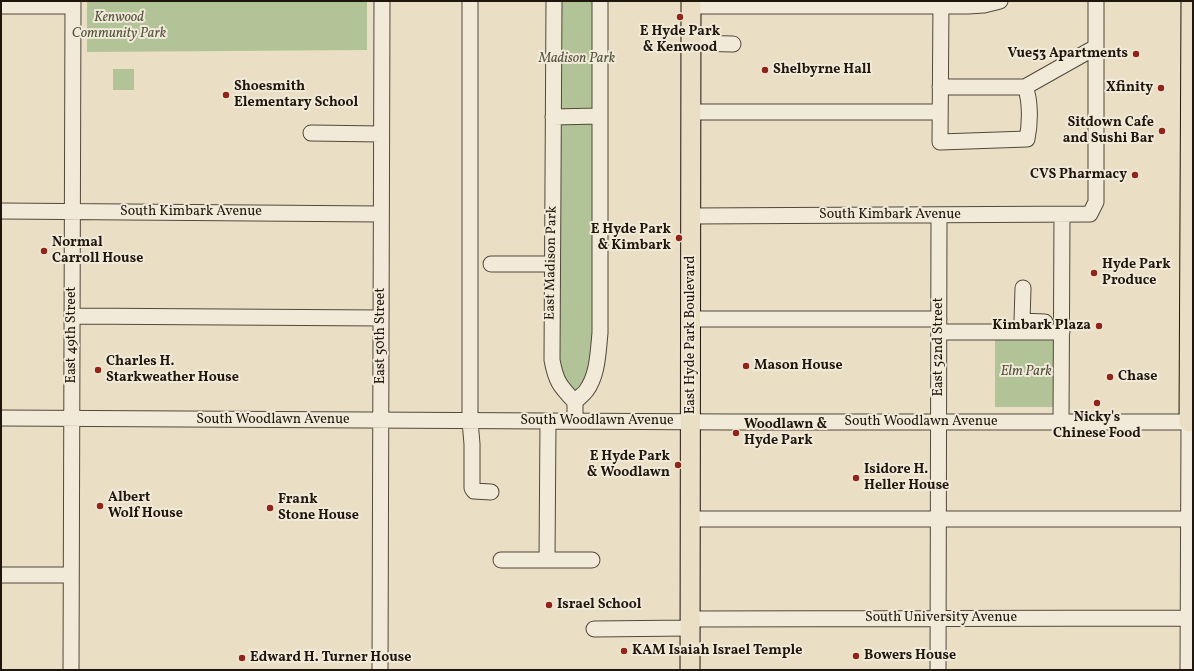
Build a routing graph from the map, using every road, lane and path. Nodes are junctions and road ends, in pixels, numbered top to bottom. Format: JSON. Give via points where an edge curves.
{"nodes":[{"id":1,"x":382,"y":1,"type":"edge"},
{"id":2,"x":470,"y":1,"type":"edge"},
{"id":3,"x":554,"y":1,"type":"edge"},
{"id":4,"x":600,"y":1,"type":"edge"},
{"id":5,"x":1000,"y":1,"type":"edge"},
{"id":6,"x":1096,"y":1,"type":"edge"},
{"id":7,"x":1191,"y":1,"type":"edge"},
{"id":8,"x":72,"y":4,"type":"edge"},
{"id":9,"x":691,"y":4,"type":"edge"},
{"id":10,"x":864,"y":4,"type":"edge"},
{"id":11,"x":941,"y":4,"type":"edge"},
{"id":12,"x":1,"y":6,"type":"edge"},
{"id":13,"x":691,"y":43,"type":"junction"},
{"id":14,"x":734,"y":44,"type":"dead end"},
{"id":15,"x":1096,"y":47,"type":"junction"},
{"id":16,"x":940,"y":87,"type":"junction"},
{"id":17,"x":1025,"y":87,"type":"junction"},
{"id":18,"x":691,"y":112,"type":"junction"},
{"id":19,"x":940,"y":112,"type":"junction"},
{"id":20,"x":599,"y":116,"type":"junction"},
{"id":21,"x":553,"y":117,"type":"junction"},
{"id":22,"x":311,"y":133,"type":"dead end"},
{"id":23,"x":381,"y":134,"type":"junction"},
{"id":24,"x":1,"y":211,"type":"edge"},
{"id":25,"x":72,"y":212,"type":"junction"},
{"id":26,"x":381,"y":214,"type":"junction"},
{"id":27,"x":1062,"y":214,"type":"junction"},
{"id":28,"x":939,"y":215,"type":"junction"},
{"id":29,"x":1192,"y":215,"type":"edge"},
{"id":30,"x":691,"y":216,"type":"junction"},
{"id":31,"x":491,"y":264,"type":"dead end"},
{"id":32,"x":552,"y":264,"type":"junction"},
{"id":33,"x":1023,"y":288,"type":"dead end"},
{"id":34,"x":72,"y":316,"type":"junction"},
{"id":35,"x":381,"y":318,"type":"junction"},
{"id":36,"x":691,"y":319,"type":"junction"},
{"id":37,"x":939,"y":326,"type":"junction"},
{"id":38,"x":1062,"y":327,"type":"junction"},
{"id":39,"x":575,"y":402,"type":"junction"},
{"id":40,"x":1,"y":418,"type":"edge"},
{"id":41,"x":71,"y":419,"type":"junction"},
{"id":42,"x":381,"y":420,"type":"junction"},
{"id":43,"x":470,"y":420,"type":"junction"},
{"id":44,"x":548,"y":421,"type":"junction"},
{"id":45,"x":575,"y":421,"type":"junction"},
{"id":46,"x":691,"y":422,"type":"junction"},
{"id":47,"x":939,"y":422,"type":"junction"},
{"id":48,"x":1061,"y":422,"type":"junction"},
{"id":49,"x":1191,"y":422,"type":"edge"},
{"id":50,"x":491,"y":492,"type":"dead end"},
{"id":51,"x":690,"y":519,"type":"junction"},
{"id":52,"x":938,"y":519,"type":"junction"},
{"id":53,"x":1191,"y":519,"type":"edge"},
{"id":54,"x":501,"y":560,"type":"dead end"},
{"id":55,"x":547,"y":560,"type":"junction"},
{"id":56,"x":592,"y":560,"type":"dead end"},
{"id":57,"x":1,"y":575,"type":"edge"},
{"id":58,"x":71,"y":575,"type":"junction"},
{"id":59,"x":938,"y":618,"type":"junction"},
{"id":60,"x":1191,"y":618,"type":"edge"},
{"id":61,"x":690,"y":624,"type":"junction"},
{"id":62,"x":594,"y":629,"type":"dead end"},
{"id":63,"x":70,"y":670,"type":"edge"},
{"id":64,"x":380,"y":670,"type":"edge"},
{"id":65,"x":690,"y":670,"type":"edge"},
{"id":66,"x":938,"y":670,"type":"edge"},
{"id":67,"x":1188,"y":670,"type":"edge"}],
"edges":[{"from":1,"to":23,"type":"street","name":"East 50th Street"},
{"from":2,"to":43,"type":"street"},
{"from":3,"to":21,"type":"street","name":"East Madison Park"},
{"from":4,"to":20,"type":"street"},
{"from":5,"to":11,"type":"street","via":[[984,5]]},
{"from":6,"to":15,"type":"street"},
{"from":7,"to":29,"type":"main road"},
{"from":8,"to":12,"type":"street"},
{"from":8,"to":25,"type":"street","name":"East 49th Street"},
{"from":9,"to":10,"type":"street"},
{"from":9,"to":13,"type":"main road","name":"East Hyde Park Boulevard"},
{"from":10,"to":11,"type":"street"},
{"from":11,"to":16,"type":"street"},
{"from":13,"to":14,"type":"street"},
{"from":13,"to":18,"type":"main road","name":"East Hyde Park Boulevard"},
{"from":15,"to":17,"type":"street"},
{"from":15,"to":27,"type":"street","name":"South Kimbark Avenue","via":[[1096,202],[1090,214]]},
{"from":16,"to":17,"type":"street"},
{"from":16,"to":19,"type":"street"},
{"from":17,"to":19,"type":"street","via":[[1028,94],[1027,139],[940,142]]},
{"from":18,"to":19,"type":"street"},
{"from":18,"to":30,"type":"main road","name":"East Hyde Park Boulevard"},
{"from":20,"to":21,"type":"street"},
{"from":20,"to":39,"type":"street","via":[[600,333],[598,355],[591,382]]},
{"from":21,"to":32,"type":"street","name":"East Madison Park"},
{"from":22,"to":23,"type":"street"},
{"from":23,"to":26,"type":"street","name":"East 50th Street"},
{"from":24,"to":25,"type":"street","name":"South Kimbark Avenue"},
{"from":25,"to":26,"type":"street","name":"South Kimbark Avenue"},
{"from":25,"to":34,"type":"street","name":"East 49th Street"},
{"from":26,"to":35,"type":"street","name":"East 50th Street"},
{"from":27,"to":28,"type":"street","name":"South Kimbark Avenue"},
{"from":27,"to":38,"type":"street"},
{"from":28,"to":30,"type":"street","name":"South Kimbark Avenue"},
{"from":28,"to":37,"type":"street","name":"East 52nd Street"},
{"from":29,"to":49,"type":"main road"},
{"from":30,"to":36,"type":"main road","name":"East Hyde Park Boulevard"},
{"from":31,"to":32,"type":"street"},
{"from":32,"to":39,"type":"street","name":"East Madison Park","via":[[552,360],[555,375],[562,388]]},
{"from":33,"to":38,"type":"street","via":[[1022,321]]},
{"from":34,"to":35,"type":"street"},
{"from":34,"to":41,"type":"street","name":"East 49th Street"},
{"from":35,"to":42,"type":"street","name":"East 50th Street"},
{"from":36,"to":37,"type":"street"},
{"from":36,"to":46,"type":"main road","name":"East Hyde Park Boulevard"},
{"from":37,"to":38,"type":"street"},
{"from":37,"to":47,"type":"street","name":"East 52nd Street"},
{"from":38,"to":48,"type":"street"},
{"from":39,"to":45,"type":"street"},
{"from":40,"to":41,"type":"street","name":"South Woodlawn Avenue"},
{"from":41,"to":42,"type":"street","name":"South Woodlawn Avenue"},
{"from":41,"to":58,"type":"street","name":"East 49th Street"},
{"from":42,"to":43,"type":"street","name":"South Woodlawn Avenue"},
{"from":42,"to":64,"type":"street","name":"East 50th Street"},
{"from":43,"to":44,"type":"street","name":"South Woodlawn Avenue"},
{"from":43,"to":50,"type":"street","via":[[472,488],[474,491]]},
{"from":44,"to":45,"type":"street","name":"South Woodlawn Avenue"},
{"from":44,"to":55,"type":"street"},
{"from":45,"to":46,"type":"street","name":"South Woodlawn Avenue"},
{"from":46,"to":47,"type":"street","name":"South Woodlawn Avenue"},
{"from":46,"to":51,"type":"main road","name":"East Hyde Park Boulevard"},
{"from":47,"to":48,"type":"street","name":"South Woodlawn Avenue"},
{"from":47,"to":52,"type":"street","name":"East 52nd Street"},
{"from":48,"to":49,"type":"street","name":"South Woodlawn Avenue"},
{"from":49,"to":53,"type":"street"},
{"from":51,"to":52,"type":"street"},
{"from":51,"to":61,"type":"main road","name":"East Hyde Park Boulevard"},
{"from":52,"to":53,"type":"street"},
{"from":52,"to":59,"type":"street","name":"East 52nd Street"},
{"from":53,"to":60,"type":"street"},
{"from":54,"to":55,"type":"street"},
{"from":55,"to":56,"type":"street"},
{"from":57,"to":58,"type":"street"},
{"from":58,"to":63,"type":"street","name":"East 49th Street"},
{"from":59,"to":60,"type":"street","name":"South University Avenue"},
{"from":59,"to":61,"type":"street","name":"South University Avenue"},
{"from":59,"to":66,"type":"street","name":"East 52nd Street"},
{"from":60,"to":67,"type":"street"},
{"from":61,"to":62,"type":"street","name":"South University Avenue"},
{"from":61,"to":65,"type":"main road","name":"East Hyde Park Boulevard"}]}
